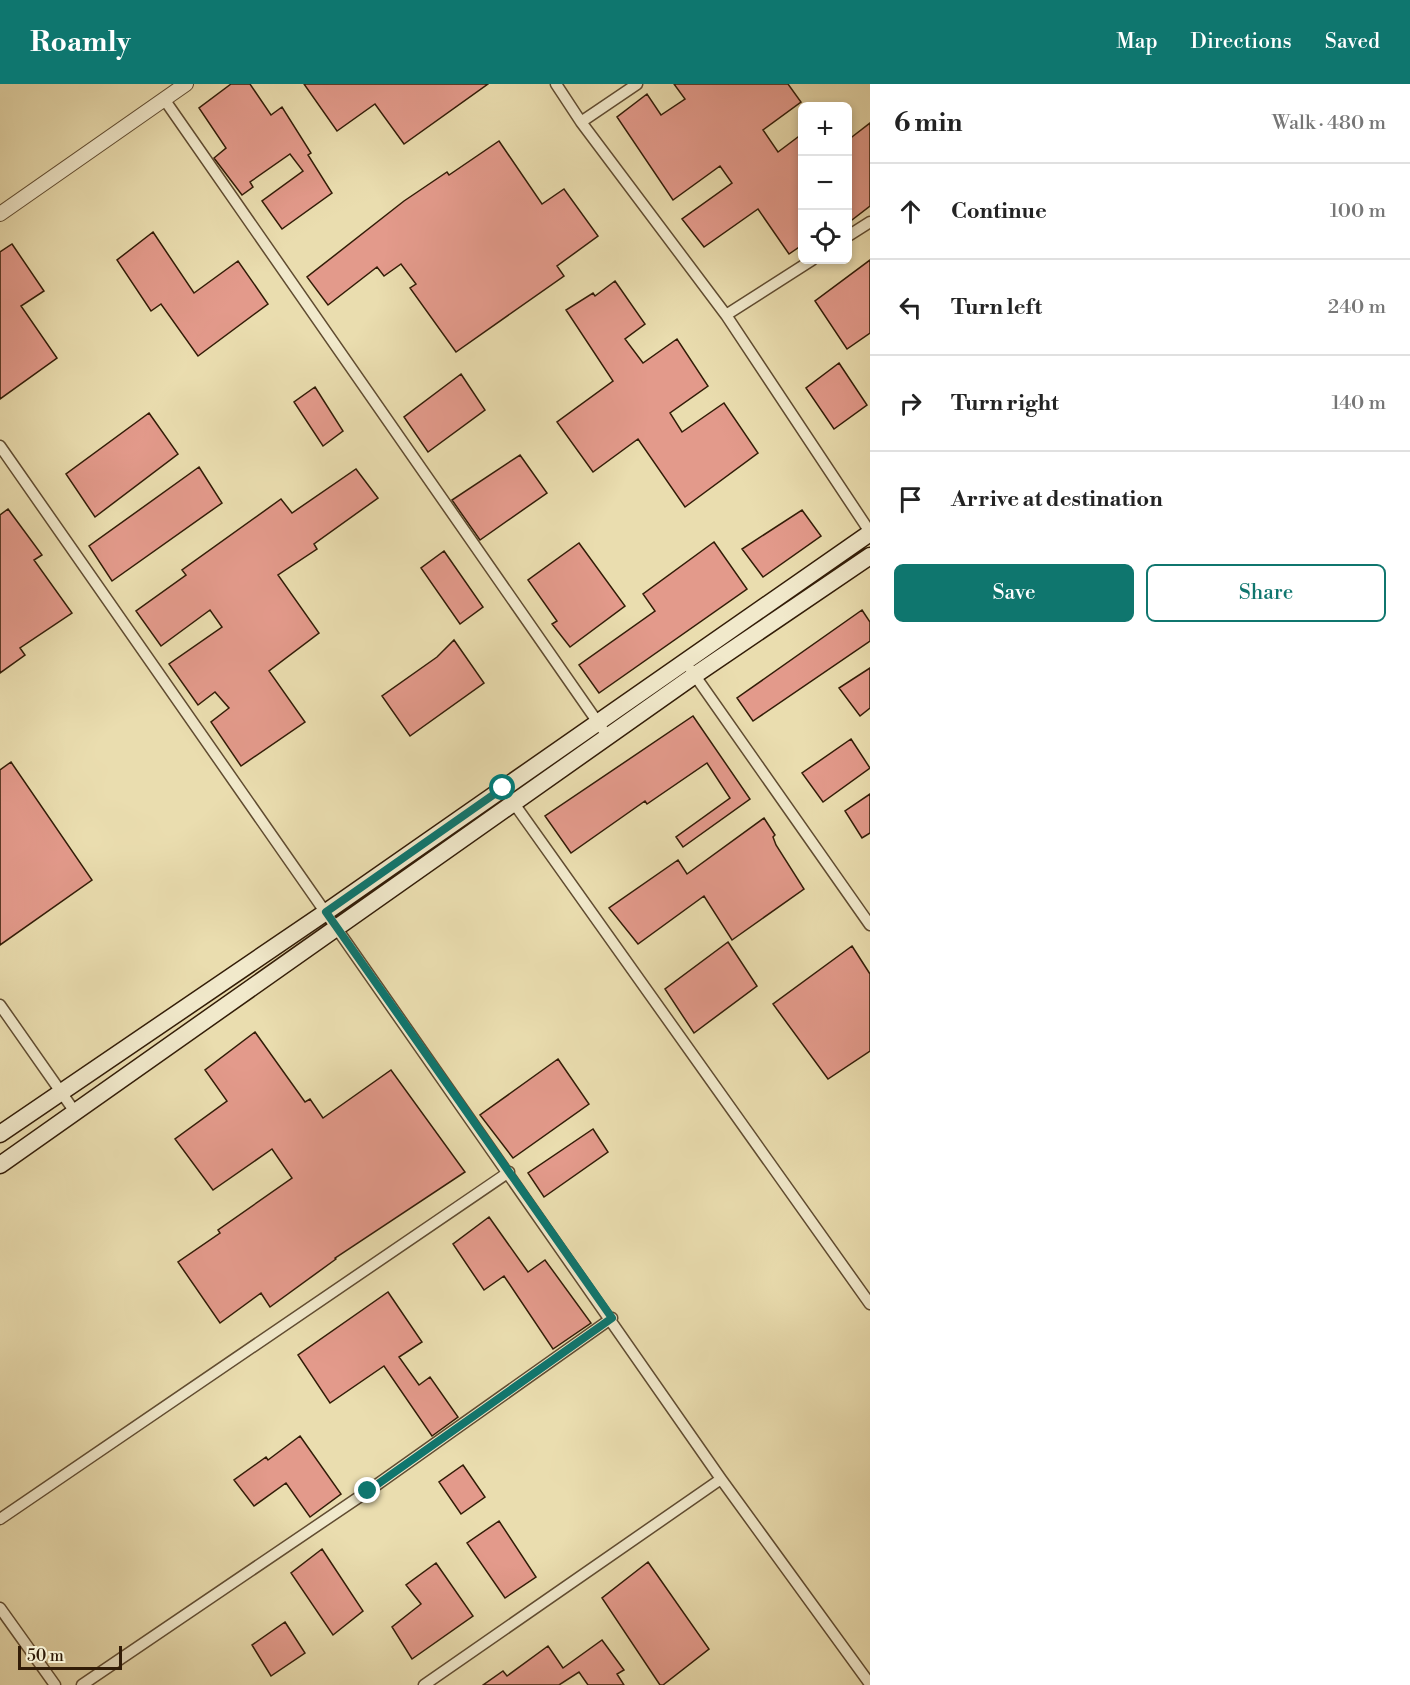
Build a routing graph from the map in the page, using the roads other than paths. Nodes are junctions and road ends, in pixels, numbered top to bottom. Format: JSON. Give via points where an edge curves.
{"nodes":[{"id":1,"x":186,"y":84,"type":"edge"},
{"id":2,"x":556,"y":84,"type":"edge"},
{"id":3,"x":637,"y":84,"type":"edge"},
{"id":4,"x":164,"y":99,"type":"junction"},
{"id":5,"x":581,"y":122,"type":"junction"},
{"id":6,"x":0,"y":214,"type":"edge"},
{"id":7,"x":870,"y":222,"type":"edge"},
{"id":8,"x":852,"y":233,"type":"edge"},
{"id":9,"x":806,"y":264,"type":"edge"},
{"id":10,"x":726,"y":315,"type":"junction"},
{"id":11,"x":0,"y":446,"type":"edge"},
{"id":12,"x":870,"y":533,"type":"edge"},
{"id":13,"x":870,"y":556,"type":"edge"},
{"id":14,"x":690,"y":668,"type":"junction"},
{"id":15,"x":597,"y":722,"type":"junction"},
{"id":16,"x":608,"y":737,"type":"junction"},
{"id":17,"x":503,"y":788,"type":"junction"},
{"id":18,"x":514,"y":802,"type":"junction"},
{"id":19,"x":326,"y":912,"type":"junction"},
{"id":20,"x":870,"y":925,"type":"edge"},
{"id":21,"x":337,"y":928,"type":"junction"},
{"id":22,"x":0,"y":1005,"type":"edge"},
{"id":23,"x":110,"y":1059,"type":"junction"},
{"id":24,"x":123,"y":1079,"type":"junction"},
{"id":25,"x":61,"y":1092,"type":"junction"},
{"id":26,"x":75,"y":1112,"type":"junction"},
{"id":27,"x":0,"y":1134,"type":"edge"},
{"id":28,"x":0,"y":1165,"type":"edge"},
{"id":29,"x":509,"y":1172,"type":"junction"},
{"id":30,"x":870,"y":1304,"type":"edge"},
{"id":31,"x":612,"y":1318,"type":"junction"},
{"id":32,"x":721,"y":1479,"type":"junction"},
{"id":33,"x":0,"y":1519,"type":"edge"},
{"id":34,"x":0,"y":1608,"type":"edge"},
{"id":35,"x":870,"y":1684,"type":"edge"},
{"id":36,"x":55,"y":1685,"type":"edge"},
{"id":37,"x":82,"y":1685,"type":"edge"},
{"id":38,"x":424,"y":1685,"type":"edge"}],
"edges":[{"from":1,"to":4,"type":"street"},
{"from":2,"to":5,"type":"street"},
{"from":3,"to":5,"type":"street"},
{"from":4,"to":6,"type":"street"},
{"from":4,"to":15,"type":"street"},
{"from":5,"to":10,"type":"street"},
{"from":7,"to":8,"type":"street"},
{"from":9,"to":10,"type":"street"},
{"from":10,"to":12,"type":"street"},
{"from":11,"to":19,"type":"street"},
{"from":12,"to":14,"type":"main road"},
{"from":13,"to":14,"type":"main road"},
{"from":14,"to":15,"type":"main road"},
{"from":14,"to":16,"type":"main road"},
{"from":14,"to":20,"type":"street"},
{"from":15,"to":16,"type":"street"},
{"from":15,"to":17,"type":"main road"},
{"from":16,"to":18,"type":"main road"},
{"from":17,"to":18,"type":"street"},
{"from":17,"to":19,"type":"main road"},
{"from":18,"to":21,"type":"main road"},
{"from":18,"to":30,"type":"street"},
{"from":19,"to":21,"type":"street"},
{"from":19,"to":23,"type":"main road"},
{"from":21,"to":24,"type":"main road"},
{"from":21,"to":29,"type":"street"},
{"from":22,"to":25,"type":"street"},
{"from":23,"to":24,"type":"main road"},
{"from":23,"to":25,"type":"main road"},
{"from":24,"to":26,"type":"main road"},
{"from":25,"to":26,"type":"street"},
{"from":25,"to":27,"type":"main road"},
{"from":26,"to":28,"type":"main road"},
{"from":29,"to":31,"type":"street"},
{"from":29,"to":33,"type":"street"},
{"from":31,"to":32,"type":"street"},
{"from":31,"to":37,"type":"street","via":[[368,1491]]},
{"from":32,"to":35,"type":"street"},
{"from":32,"to":38,"type":"street"},
{"from":34,"to":36,"type":"street"}]}
